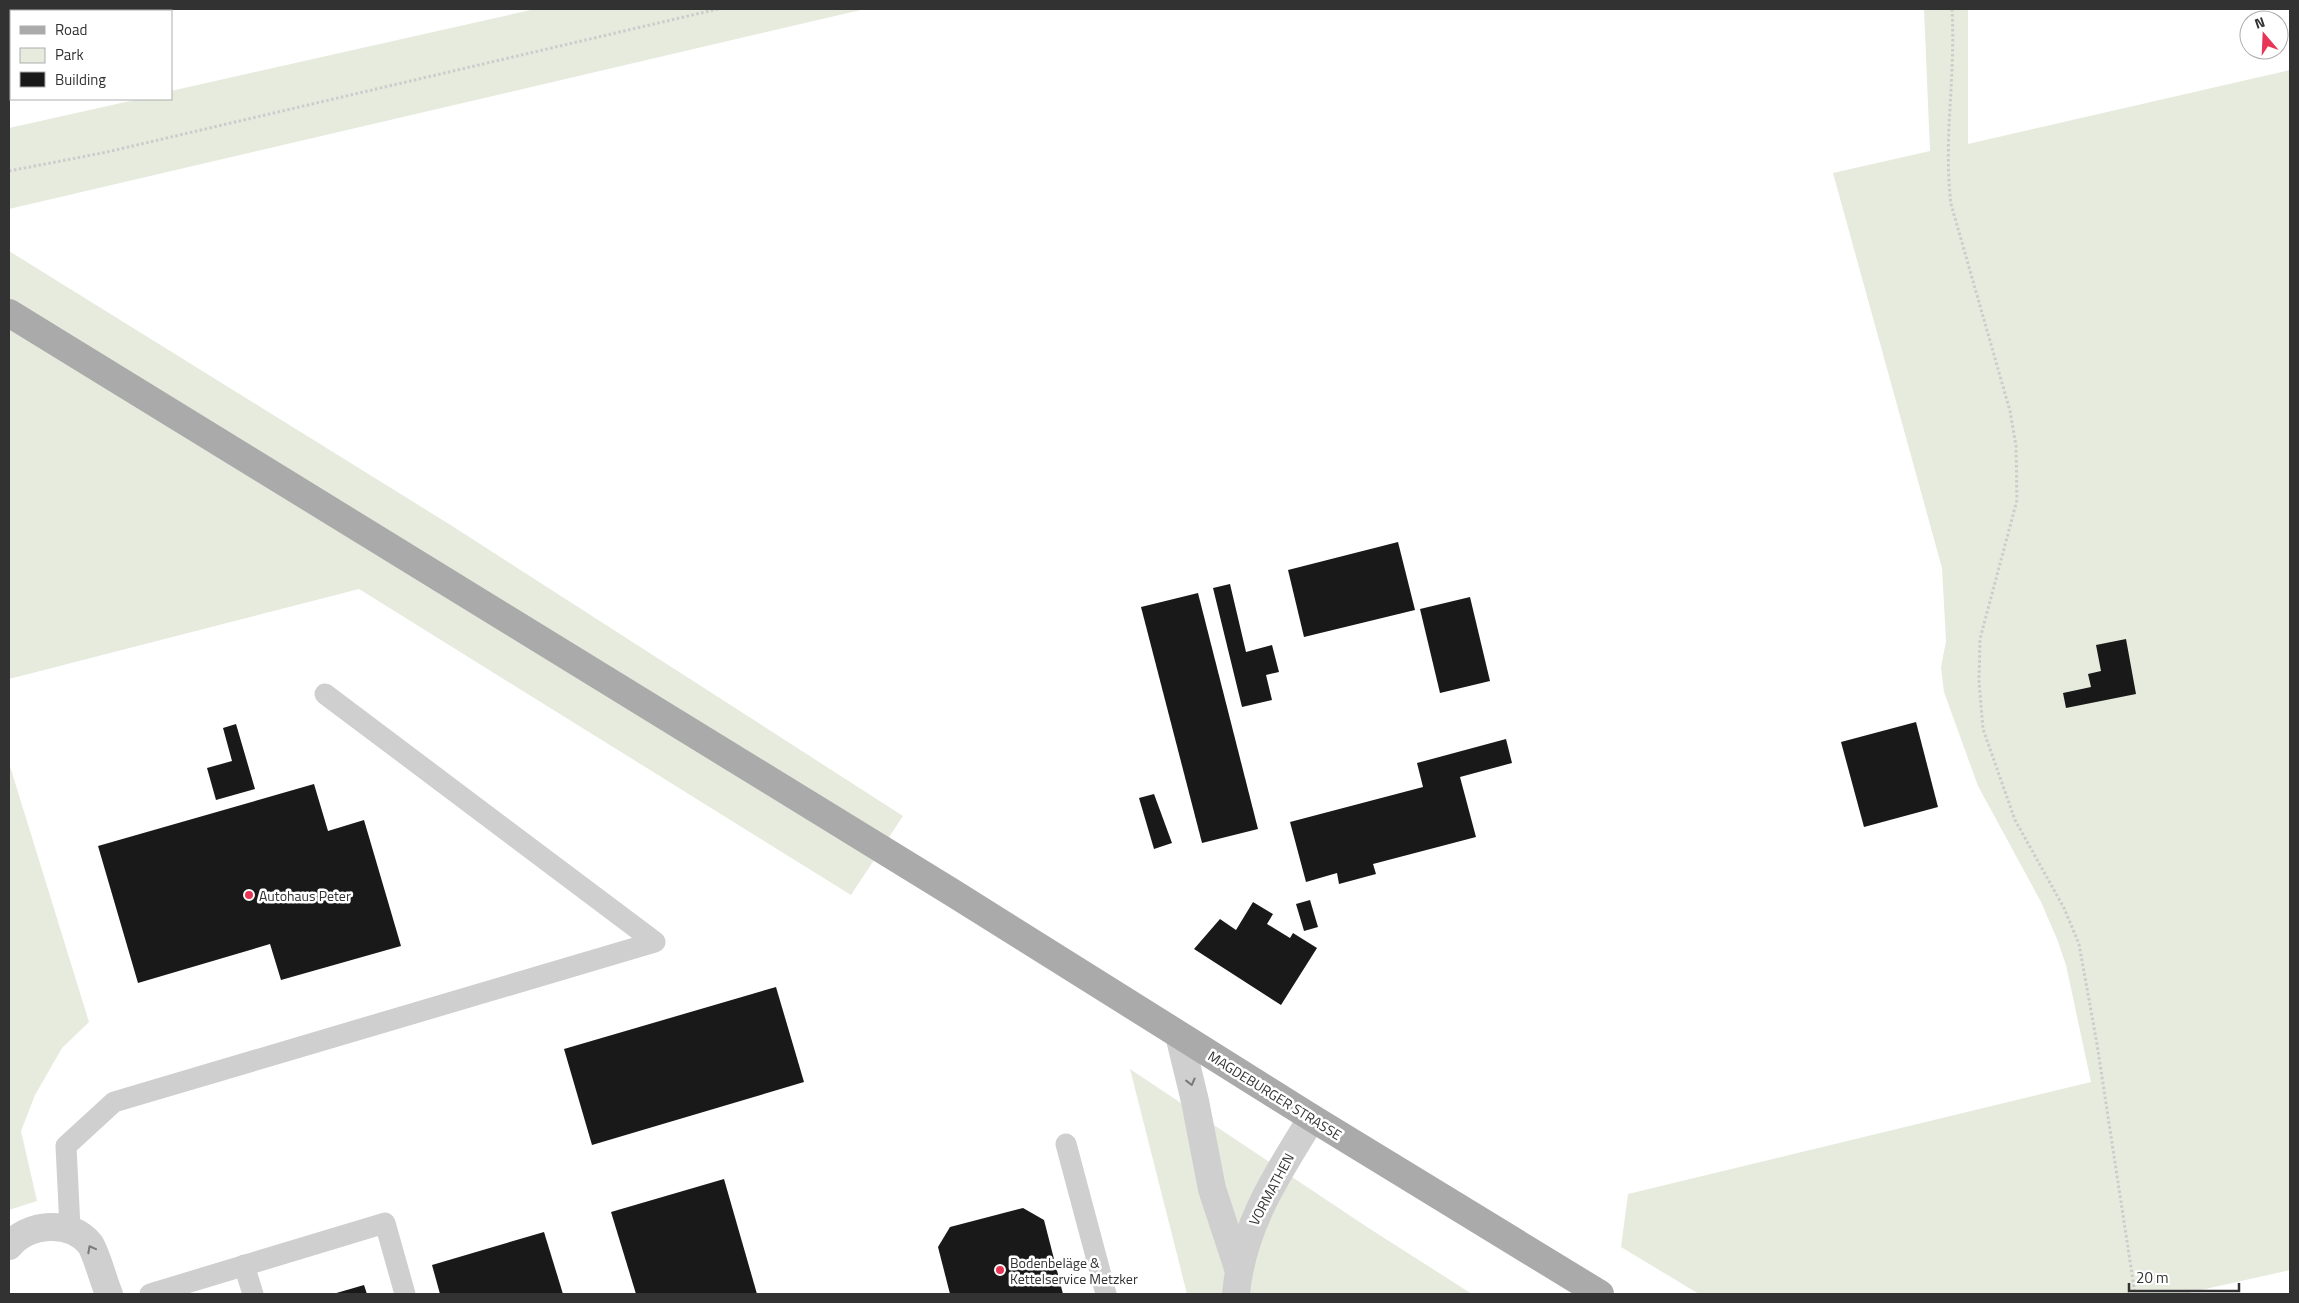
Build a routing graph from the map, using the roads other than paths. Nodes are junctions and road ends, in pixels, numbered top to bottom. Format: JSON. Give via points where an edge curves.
{"nodes":[{"id":1,"x":9,"y":312,"type":"edge"},
{"id":2,"x":325,"y":694,"type":"dead end"},
{"id":3,"x":1178,"y":1035,"type":"junction"},
{"id":4,"x":1312,"y":1118,"type":"junction"},
{"id":5,"x":1066,"y":1144,"type":"dead end"},
{"id":6,"x":70,"y":1228,"type":"junction"},
{"id":7,"x":9,"y":1246,"type":"edge"},
{"id":8,"x":244,"y":1265,"type":"junction"},
{"id":9,"x":1237,"y":1281,"type":"edge"},
{"id":10,"x":109,"y":1294,"type":"edge"},
{"id":11,"x":150,"y":1294,"type":"edge"},
{"id":12,"x":252,"y":1294,"type":"edge"},
{"id":13,"x":404,"y":1294,"type":"edge"},
{"id":14,"x":1106,"y":1294,"type":"edge"},
{"id":15,"x":1600,"y":1294,"type":"edge"}],
"edges":[{"from":1,"to":3,"type":"main road","name":"MAGDEBURGER STRASSE"},
{"from":2,"to":6,"type":"lane","via":[[655,942],[114,1102],[66,1146]]},
{"from":3,"to":4,"type":"main road","name":"MAGDEBURGER STRASSE"},
{"from":3,"to":9,"type":"street","one_way":true,"via":[[1212,1189]]},
{"from":4,"to":9,"type":"street","name":"VORMATHEN","via":[[1253,1220]]},
{"from":4,"to":15,"type":"main road","name":"MAGDEBURGER STRASSE"},
{"from":5,"to":14,"type":"lane"},
{"from":6,"to":7,"type":"street","via":[[36,1229],[17,1236]]},
{"from":10,"to":6,"type":"street","one_way":true,"via":[[90,1244]]},
{"from":8,"to":11,"type":"lane"},
{"from":8,"to":12,"type":"lane"},
{"from":8,"to":13,"type":"lane","via":[[385,1223]]}]}
